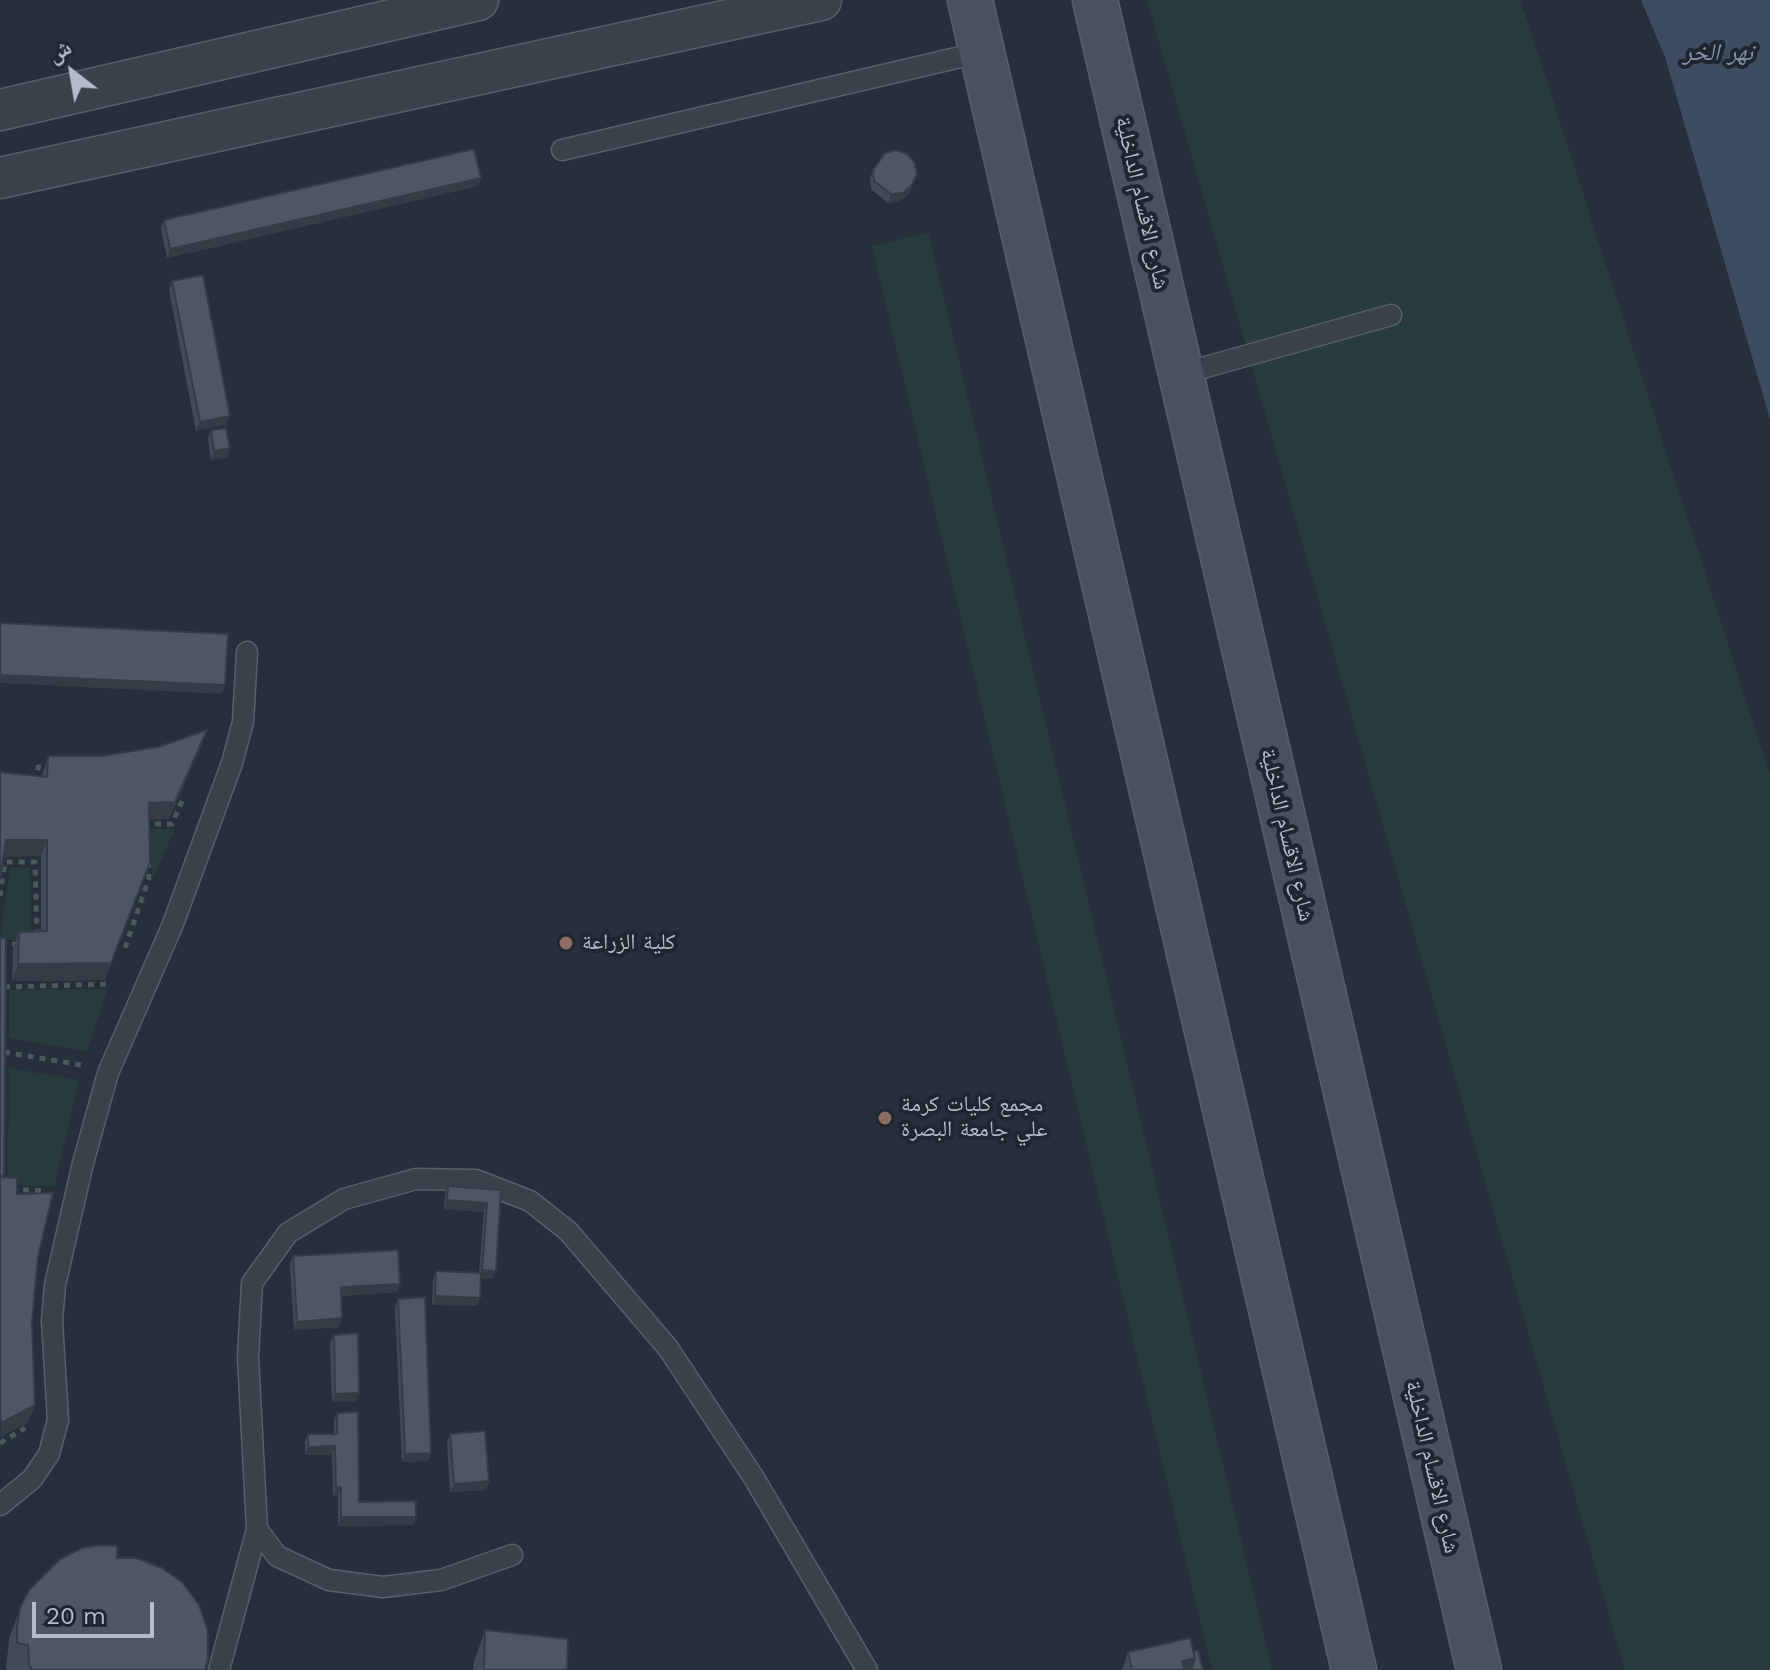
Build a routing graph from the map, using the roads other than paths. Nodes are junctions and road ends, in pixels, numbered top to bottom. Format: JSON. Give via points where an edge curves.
{"nodes":[{"id":1,"x":478,"y":0,"type":"edge"},
{"id":2,"x":821,"y":0,"type":"edge"},
{"id":3,"x":970,"y":0,"type":"edge"},
{"id":4,"x":1095,"y":0,"type":"edge"},
{"id":5,"x":982,"y":52,"type":"junction"},
{"id":6,"x":0,"y":110,"type":"edge"},
{"id":7,"x":562,"y":150,"type":"dead end"},
{"id":8,"x":0,"y":178,"type":"edge"},
{"id":9,"x":1391,"y":315,"type":"dead end"},
{"id":10,"x":1181,"y":374,"type":"junction"},
{"id":11,"x":247,"y":652,"type":"dead end"},
{"id":12,"x":0,"y":1505,"type":"edge"},
{"id":13,"x":257,"y":1529,"type":"junction"},
{"id":14,"x":512,"y":1555,"type":"dead end"},
{"id":15,"x":219,"y":1670,"type":"edge"},
{"id":16,"x":867,"y":1670,"type":"edge"},
{"id":17,"x":1354,"y":1670,"type":"edge"},
{"id":18,"x":1479,"y":1670,"type":"edge"}],
"edges":[{"from":1,"to":6,"type":"street"},
{"from":2,"to":8,"type":"street"},
{"from":3,"to":5,"type":"street"},
{"from":4,"to":10,"type":"street","name":"شارع الاقسام الداخلية"},
{"from":5,"to":7,"type":"lane"},
{"from":5,"to":17,"type":"street"},
{"from":9,"to":10,"type":"lane"},
{"from":10,"to":18,"type":"street","name":"شارع الاقسام الداخلية"},
{"from":11,"to":12,"type":"lane","via":[[244,710],[232,763],[173,924],[108,1073],[79,1177],[55,1285],[58,1420],[49,1454],[32,1479]]},
{"from":13,"to":14,"type":"lane","via":[[277,1556],[329,1580],[383,1587],[441,1580]]},
{"from":13,"to":15,"type":"lane"},
{"from":13,"to":16,"type":"lane","via":[[248,1357],[252,1283],[288,1233],[344,1199],[416,1179],[476,1180],[530,1201],[568,1231],[668,1348],[761,1490]]}]}
